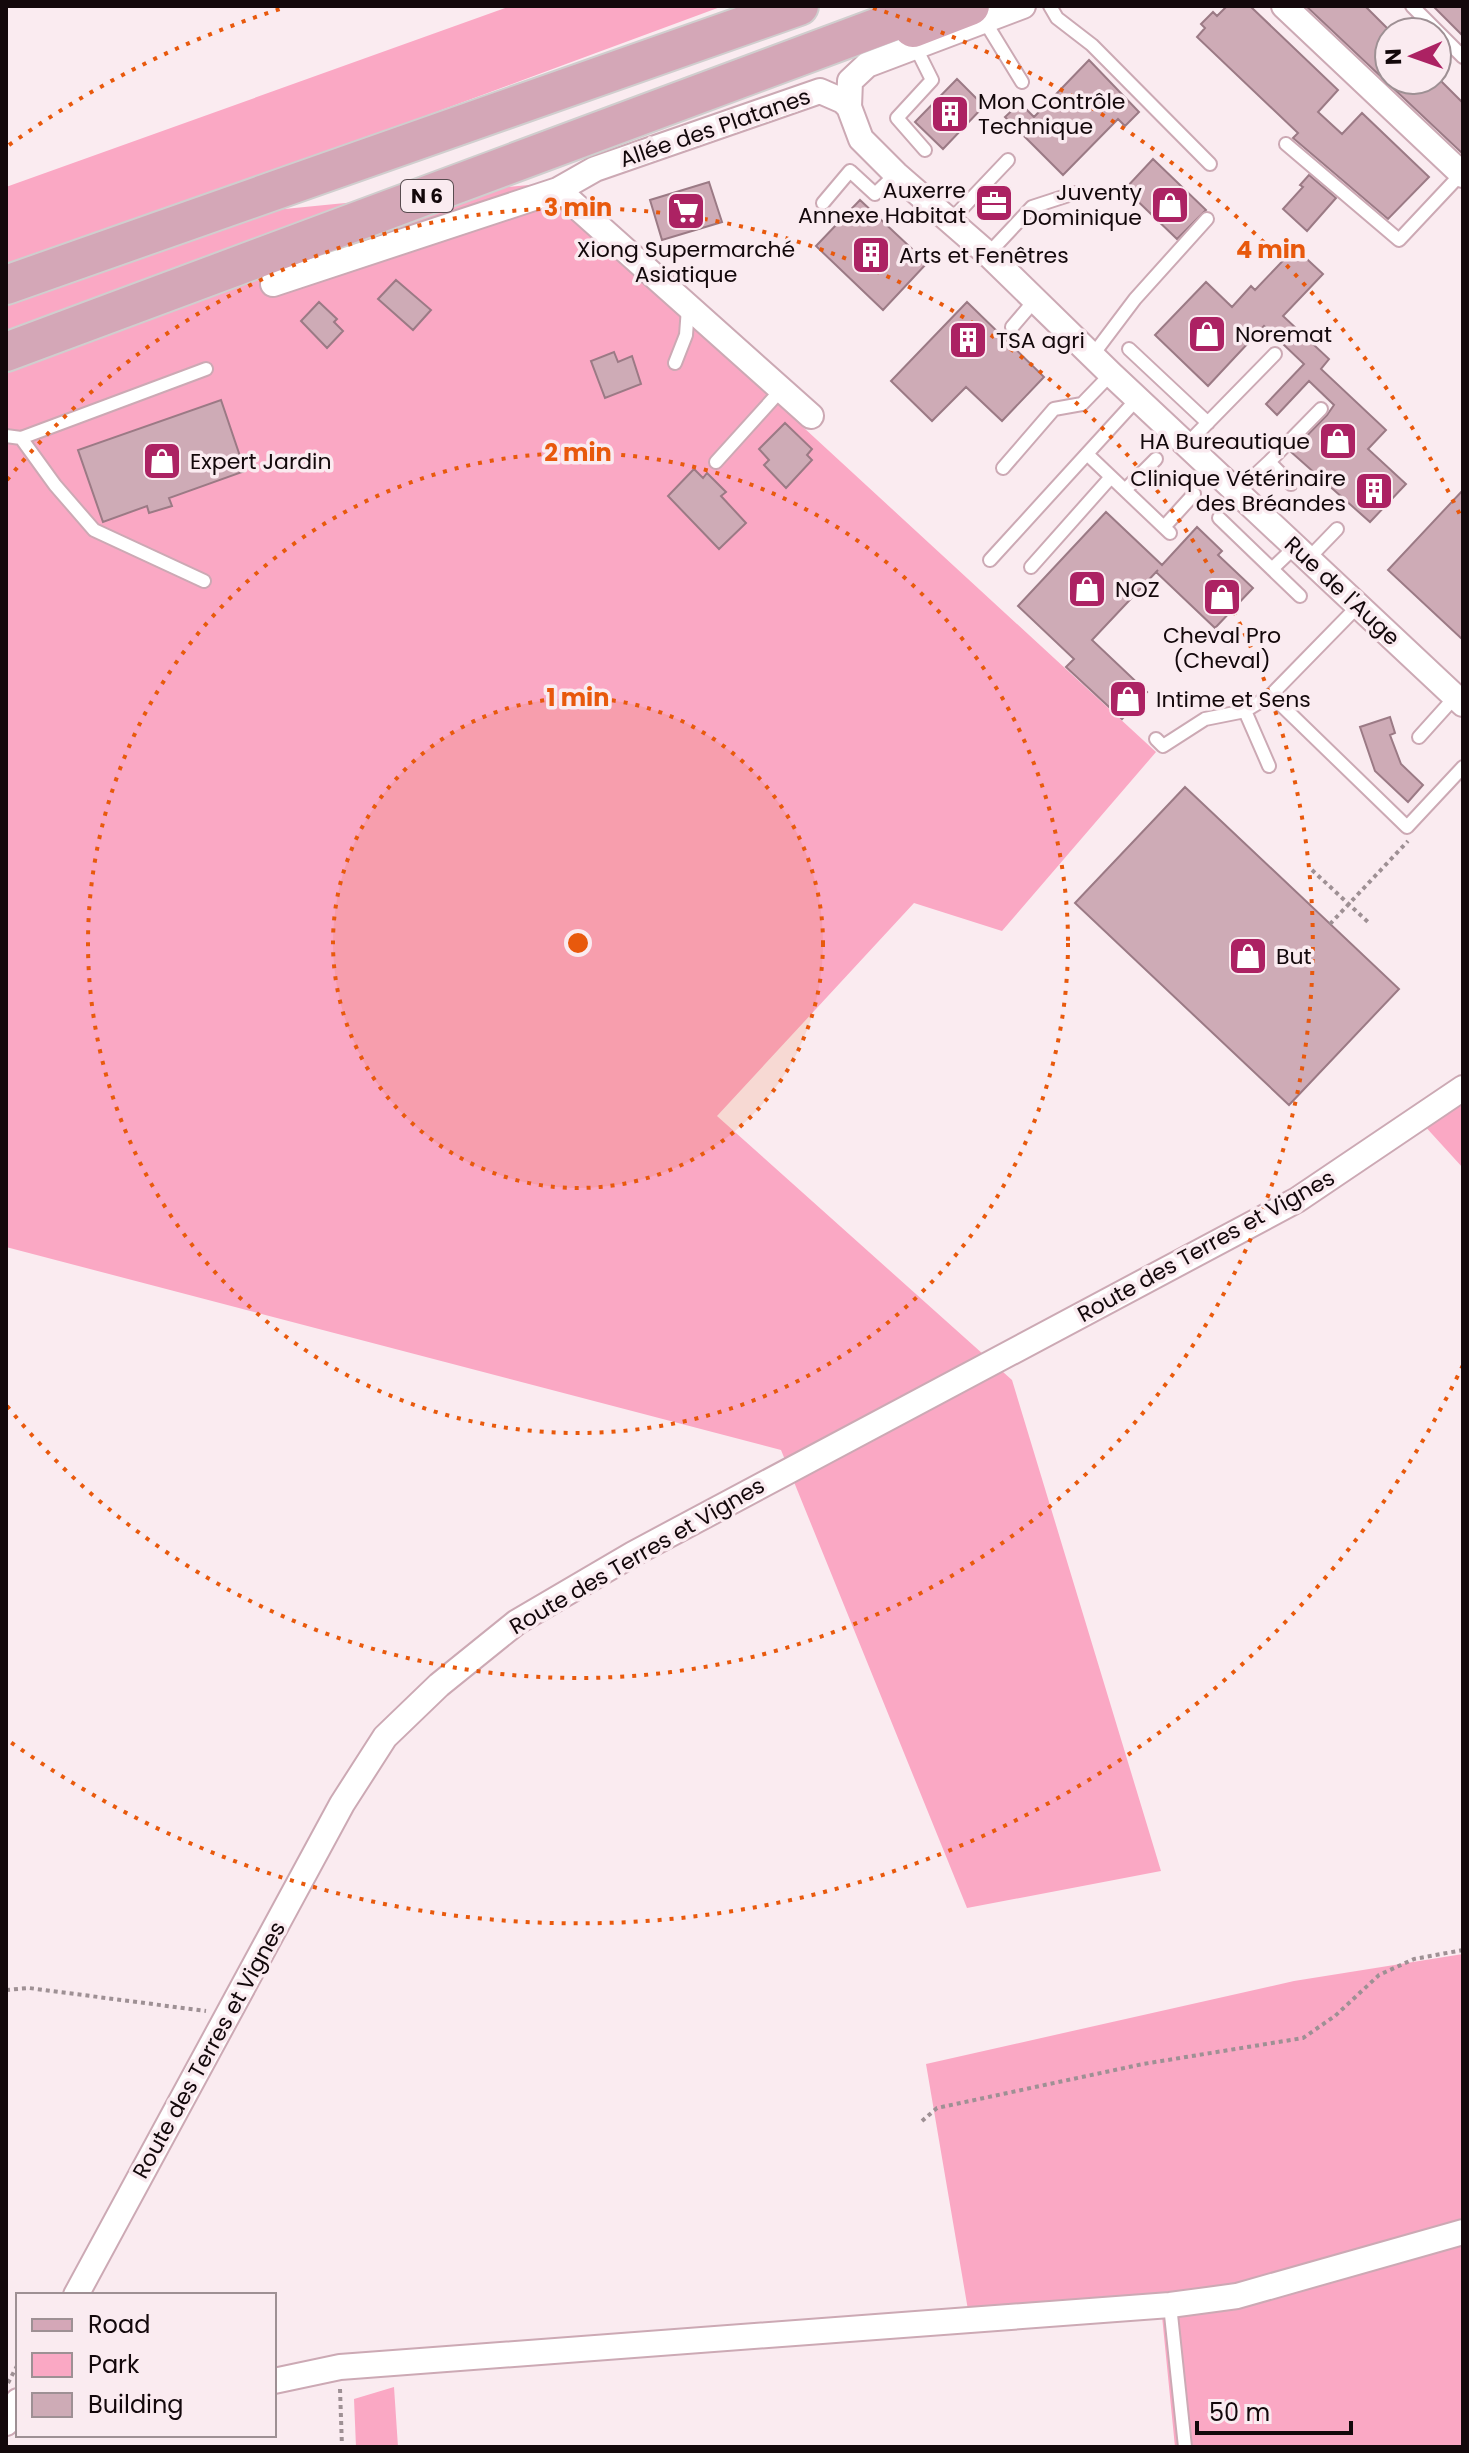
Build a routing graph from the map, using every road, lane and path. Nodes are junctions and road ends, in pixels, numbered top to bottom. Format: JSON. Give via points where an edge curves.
{"nodes":[{"id":1,"x":799,"y":6,"type":"edge"},
{"id":2,"x":935,"y":6,"type":"edge"},
{"id":3,"x":1023,"y":6,"type":"edge"},
{"id":4,"x":1050,"y":6,"type":"edge"},
{"id":5,"x":1284,"y":6,"type":"edge"},
{"id":6,"x":1412,"y":6,"type":"edge"},
{"id":7,"x":977,"y":13,"type":"edge"},
{"id":8,"x":848,"y":41,"type":"junction"},
{"id":9,"x":915,"y":46,"type":"junction"},
{"id":10,"x":1463,"y":57,"type":"edge"},
{"id":11,"x":1022,"y":82,"type":"dead end"},
{"id":12,"x":849,"y":107,"type":"junction"},
{"id":13,"x":1286,"y":144,"type":"dead end"},
{"id":14,"x":925,"y":150,"type":"dead end"},
{"id":15,"x":1008,"y":160,"type":"dead end"},
{"id":16,"x":1210,"y":164,"type":"dead end"},
{"id":17,"x":896,"y":174,"type":"junction"},
{"id":18,"x":1462,"y":175,"type":"edge"},
{"id":19,"x":558,"y":190,"type":"junction"},
{"id":20,"x":1075,"y":193,"type":"dead end"},
{"id":21,"x":823,"y":203,"type":"dead end"},
{"id":22,"x":1207,"y":219,"type":"dead end"},
{"id":23,"x":951,"y":220,"type":"junction"},
{"id":24,"x":988,"y":254,"type":"junction"},
{"id":25,"x":273,"y":284,"type":"dead end"},
{"id":26,"x":6,"y":285,"type":"edge"},
{"id":27,"x":1035,"y":300,"type":"junction"},
{"id":28,"x":688,"y":308,"type":"junction"},
{"id":29,"x":1012,"y":327,"type":"dead end"},
{"id":30,"x":1129,"y":349,"type":"dead end"},
{"id":31,"x":6,"y":352,"type":"edge"},
{"id":32,"x":1275,"y":354,"type":"dead end"},
{"id":33,"x":1092,"y":356,"type":"junction"},
{"id":34,"x":675,"y":363,"type":"dead end"},
{"id":35,"x":206,"y":369,"type":"dead end"},
{"id":36,"x":1111,"y":374,"type":"junction"},
{"id":37,"x":781,"y":390,"type":"junction"},
{"id":38,"x":1137,"y":399,"type":"junction"},
{"id":39,"x":1321,"y":409,"type":"dead end"},
{"id":40,"x":811,"y":416,"type":"dead end"},
{"id":41,"x":1208,"y":423,"type":"junction"},
{"id":42,"x":6,"y":436,"type":"edge"},
{"id":43,"x":21,"y":438,"type":"junction"},
{"id":44,"x":1186,"y":445,"type":"junction"},
{"id":45,"x":1087,"y":454,"type":"junction"},
{"id":46,"x":1156,"y":459,"type":"dead end"},
{"id":47,"x":716,"y":462,"type":"dead end"},
{"id":48,"x":1269,"y":462,"type":"junction"},
{"id":49,"x":1003,"y":468,"type":"dead end"},
{"id":50,"x":1111,"y":477,"type":"junction"},
{"id":51,"x":1291,"y":484,"type":"dead end"},
{"id":52,"x":1125,"y":490,"type":"junction"},
{"id":53,"x":1237,"y":492,"type":"junction"},
{"id":54,"x":1194,"y":494,"type":"dead end"},
{"id":55,"x":1219,"y":518,"type":"dead end"},
{"id":56,"x":1337,"y":529,"type":"dead end"},
{"id":57,"x":1302,"y":553,"type":"junction"},
{"id":58,"x":990,"y":560,"type":"dead end"},
{"id":59,"x":1031,"y":567,"type":"dead end"},
{"id":60,"x":1272,"y":569,"type":"junction"},
{"id":61,"x":204,"y":581,"type":"dead end"},
{"id":62,"x":1300,"y":596,"type":"dead end"},
{"id":63,"x":1358,"y":606,"type":"junction"},
{"id":64,"x":1271,"y":695,"type":"junction"},
{"id":65,"x":1459,"y":701,"type":"edge"},
{"id":66,"x":1245,"y":711,"type":"junction"},
{"id":67,"x":1419,"y":737,"type":"dead end"},
{"id":68,"x":1156,"y":739,"type":"dead end"},
{"id":69,"x":1269,"y":766,"type":"dead end"},
{"id":70,"x":1463,"y":767,"type":"edge"},
{"id":71,"x":1413,"y":836,"type":"dead end"},
{"id":72,"x":1312,"y":870,"type":"dead end"},
{"id":73,"x":1348,"y":904,"type":"junction"},
{"id":74,"x":1368,"y":922,"type":"dead end"},
{"id":75,"x":1330,"y":924,"type":"dead end"},
{"id":76,"x":1463,"y":1088,"type":"edge"},
{"id":77,"x":1463,"y":1950,"type":"edge"},
{"id":78,"x":6,"y":1990,"type":"edge"},
{"id":79,"x":226,"y":2017,"type":"junction"},
{"id":80,"x":922,"y":2121,"type":"dead end"},
{"id":81,"x":1463,"y":2232,"type":"edge"},
{"id":82,"x":77,"y":2293,"type":"edge"},
{"id":83,"x":1170,"y":2305,"type":"junction"},
{"id":84,"x":340,"y":2367,"type":"junction"},
{"id":85,"x":16,"y":2368,"type":"edge"},
{"id":86,"x":276,"y":2381,"type":"edge"},
{"id":87,"x":6,"y":2388,"type":"edge"},
{"id":88,"x":16,"y":2405,"type":"edge"},
{"id":89,"x":6,"y":2424,"type":"edge"},
{"id":90,"x":342,"y":2447,"type":"edge"},
{"id":91,"x":1185,"y":2447,"type":"edge"}],
"edges":[{"from":1,"to":26,"type":"main road","number":"N 6"},
{"from":2,"to":8,"type":"main road","number":"N 6"},
{"from":3,"to":7,"type":"street"},
{"from":4,"to":16,"type":"lane"},
{"from":5,"to":18,"type":"street"},
{"from":6,"to":10,"type":"lane"},
{"from":7,"to":8,"type":"main road"},
{"from":7,"to":9,"type":"street"},
{"from":7,"to":11,"type":"lane"},
{"from":8,"to":31,"type":"main road","number":"N 6"},
{"from":9,"to":12,"type":"street","via":[[867,65],[850,81]]},
{"from":9,"to":14,"type":"lane","via":[[932,80],[897,118]]},
{"from":12,"to":17,"type":"street","name":"Rue de l'Auge","via":[[861,139]]},
{"from":12,"to":19,"type":"street","name":"Allée des Platanes","via":[[820,91],[595,169]]},
{"from":13,"to":18,"type":"lane","via":[[1399,240]]},
{"from":15,"to":23,"type":"lane"},
{"from":17,"to":21,"type":"lane","via":[[875,194],[850,171]]},
{"from":17,"to":23,"type":"street","name":"Rue de l'Auge"},
{"from":19,"to":25,"type":"street","name":"Allée des Platanes"},
{"from":19,"to":28,"type":"street"},
{"from":20,"to":24,"type":"lane","via":[[1032,207]]},
{"from":22,"to":33,"type":"lane"},
{"from":23,"to":24,"type":"street","name":"Rue de l'Auge"},
{"from":24,"to":27,"type":"street","name":"Rue de l'Auge"},
{"from":27,"to":29,"type":"lane"},
{"from":27,"to":33,"type":"street","name":"Rue de l'Auge"},
{"from":28,"to":34,"type":"lane","via":[[686,335]]},
{"from":28,"to":37,"type":"street"},
{"from":30,"to":41,"type":"lane"},
{"from":32,"to":41,"type":"lane"},
{"from":33,"to":36,"type":"street","name":"Rue de l'Auge"},
{"from":35,"to":43,"type":"lane"},
{"from":36,"to":38,"type":"street","name":"Rue de l'Auge"},
{"from":36,"to":49,"type":"lane","via":[[1082,404],[1054,409]]},
{"from":37,"to":40,"type":"street"},
{"from":37,"to":47,"type":"lane"},
{"from":38,"to":44,"type":"street","name":"Rue de l'Auge"},
{"from":38,"to":45,"type":"lane"},
{"from":39,"to":48,"type":"lane"},
{"from":41,"to":44,"type":"lane"},
{"from":42,"to":43,"type":"lane"},
{"from":43,"to":61,"type":"lane","via":[[94,530]]},
{"from":44,"to":53,"type":"street","name":"Rue de l'Auge"},
{"from":45,"to":50,"type":"lane"},
{"from":45,"to":58,"type":"lane"},
{"from":46,"to":52,"type":"lane"},
{"from":48,"to":51,"type":"lane"},
{"from":48,"to":53,"type":"lane"},
{"from":50,"to":52,"type":"lane"},
{"from":50,"to":59,"type":"lane"},
{"from":52,"to":54,"type":"lane","via":[[1167,530]]},
{"from":53,"to":57,"type":"street","name":"Rue de l'Auge"},
{"from":55,"to":60,"type":"lane"},
{"from":56,"to":57,"type":"lane"},
{"from":57,"to":60,"type":"lane"},
{"from":57,"to":63,"type":"street","name":"Rue de l'Auge"},
{"from":60,"to":62,"type":"lane"},
{"from":63,"to":64,"type":"lane"},
{"from":63,"to":65,"type":"street","name":"Rue de l'Auge"},
{"from":64,"to":66,"type":"lane"},
{"from":64,"to":70,"type":"lane","via":[[1407,827]]},
{"from":65,"to":67,"type":"lane"},
{"from":66,"to":68,"type":"lane","via":[[1205,719],[1163,746]]},
{"from":66,"to":69,"type":"lane"},
{"from":71,"to":73,"type":"path"},
{"from":72,"to":73,"type":"path"},
{"from":73,"to":74,"type":"path"},
{"from":73,"to":75,"type":"path"},
{"from":76,"to":79,"type":"street","name":"Route des Terres et Vignes","via":[[1297,1200],[633,1554],[517,1622],[385,1737],[342,1804]]},
{"from":77,"to":80,"type":"path","via":[[1414,1959],[1379,1975],[1303,2038],[1143,2064],[937,2108]]},
{"from":78,"to":79,"type":"path","via":[[29,1988],[199,2008]]},
{"from":79,"to":82,"type":"street","name":"Route des Terres et Vignes"},
{"from":81,"to":83,"type":"street","via":[[1237,2296]]},
{"from":83,"to":84,"type":"street"},
{"from":83,"to":91,"type":"lane"},
{"from":84,"to":86,"type":"street"},
{"from":84,"to":90,"type":"path"},
{"from":85,"to":87,"type":"path"},
{"from":88,"to":89,"type":"street"}]}
